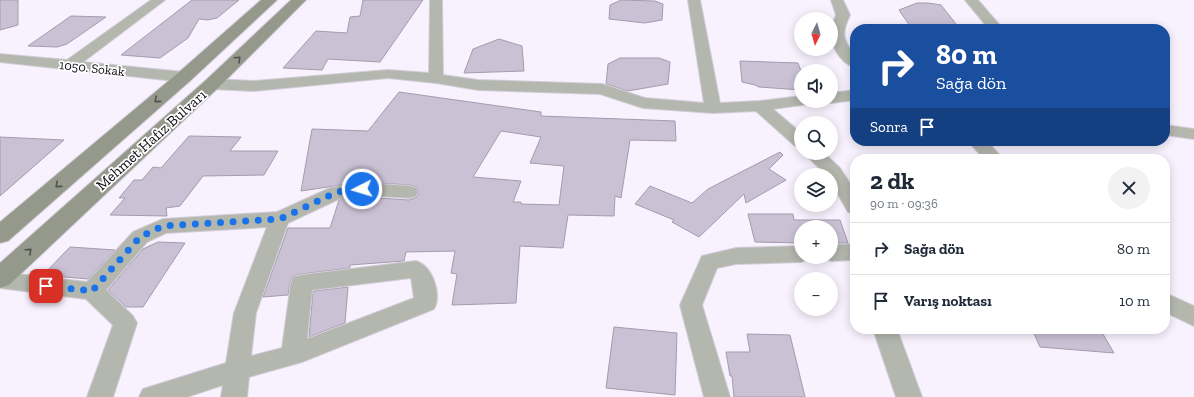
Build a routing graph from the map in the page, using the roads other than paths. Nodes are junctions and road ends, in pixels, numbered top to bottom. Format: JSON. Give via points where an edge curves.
{"nodes":[{"id":1,"x":159,"y":0,"type":"edge"},
{"id":2,"x":270,"y":0,"type":"edge"},
{"id":3,"x":299,"y":0,"type":"edge"},
{"id":4,"x":436,"y":0,"type":"edge"},
{"id":5,"x":694,"y":0,"type":"edge"},
{"id":6,"x":837,"y":0,"type":"edge"},
{"id":7,"x":971,"y":0,"type":"edge"},
{"id":8,"x":992,"y":24,"type":"edge"},
{"id":9,"x":0,"y":58,"type":"edge"},
{"id":10,"x":850,"y":59,"type":"edge"},
{"id":11,"x":70,"y":65,"type":"junction"},
{"id":12,"x":184,"y":77,"type":"junction"},
{"id":13,"x":436,"y":78,"type":"junction"},
{"id":14,"x":212,"y":84,"type":"junction"},
{"id":15,"x":850,"y":96,"type":"edge"},
{"id":16,"x":838,"y":97,"type":"edge"},
{"id":17,"x":794,"y":102,"type":"edge"},
{"id":18,"x":760,"y":106,"type":"junction"},
{"id":19,"x":714,"y":108,"type":"junction"},
{"id":20,"x":1170,"y":131,"type":"edge"},
{"id":21,"x":1194,"y":134,"type":"edge"},
{"id":22,"x":794,"y":136,"type":"edge"},
{"id":23,"x":982,"y":146,"type":"edge"},
{"id":24,"x":989,"y":154,"type":"edge"},
{"id":25,"x":821,"y":160,"type":"edge"},
{"id":26,"x":409,"y":192,"type":"dead end"},
{"id":27,"x":850,"y":199,"type":"edge"},
{"id":28,"x":280,"y":219,"type":"junction"},
{"id":29,"x":0,"y":235,"type":"edge"},
{"id":30,"x":850,"y":252,"type":"edge"},
{"id":31,"x":838,"y":253,"type":"edge"},
{"id":32,"x":794,"y":254,"type":"edge"},
{"id":33,"x":0,"y":279,"type":"edge"},
{"id":34,"x":92,"y":291,"type":"junction"},
{"id":35,"x":1170,"y":305,"type":"edge"},
{"id":36,"x":1194,"y":317,"type":"edge"},
{"id":37,"x":887,"y":334,"type":"edge"},
{"id":38,"x":293,"y":355,"type":"junction"},
{"id":39,"x":237,"y":370,"type":"junction"},
{"id":40,"x":100,"y":397,"type":"edge"},
{"id":41,"x":152,"y":397,"type":"edge"},
{"id":42,"x":234,"y":397,"type":"edge"},
{"id":43,"x":717,"y":397,"type":"edge"},
{"id":44,"x":909,"y":397,"type":"edge"}],
"edges":[{"from":1,"to":11,"type":"street"},
{"from":2,"to":12,"type":"main road","name":"Mehmet Hafız Bulvarı"},
{"from":14,"to":3,"type":"main road","name":"Mehmet Hafız Bulvarı","one_way":true},
{"from":4,"to":13,"type":"street"},
{"from":5,"to":19,"type":"street"},
{"from":6,"to":10,"type":"street","via":[[843,15],[836,31]]},
{"from":7,"to":8,"type":"street"},
{"from":9,"to":11,"type":"street","name":"1050. Sokak"},
{"from":11,"to":12,"type":"street","name":"1050. Sokak"},
{"from":12,"to":29,"type":"main road","name":"Mehmet Hafız Bulvarı","one_way":true},
{"from":13,"to":14,"type":"street","via":[[388,74],[254,86]]},
{"from":13,"to":19,"type":"street","via":[[478,85],[602,88],[643,103]]},
{"from":33,"to":14,"type":"main road","name":"Mehmet Hafız Bulvarı","one_way":true},
{"from":15,"to":16,"type":"street"},
{"from":17,"to":18,"type":"street"},
{"from":18,"to":19,"type":"street"},
{"from":18,"to":22,"type":"street"},
{"from":20,"to":21,"type":"street"},
{"from":23,"to":24,"type":"street"},
{"from":25,"to":27,"type":"street","via":[[834,172]]},
{"from":26,"to":28,"type":"street","via":[[362,189],[337,192]]},
{"from":28,"to":34,"type":"street","via":[[163,226],[140,237]]},
{"from":28,"to":39,"type":"street","via":[[245,313]]},
{"from":30,"to":31,"type":"street"},
{"from":32,"to":43,"type":"street","via":[[736,256],[708,262],[691,305]]},
{"from":33,"to":34,"type":"street"},
{"from":34,"to":40,"type":"street","via":[[125,323]]},
{"from":35,"to":36,"type":"street"},
{"from":37,"to":44,"type":"street"},
{"from":38,"to":38,"type":"street","via":[[426,303],[422,276],[416,269],[302,283]]},
{"from":38,"to":39,"type":"street"},
{"from":39,"to":41,"type":"street"},
{"from":39,"to":42,"type":"street"}]}
